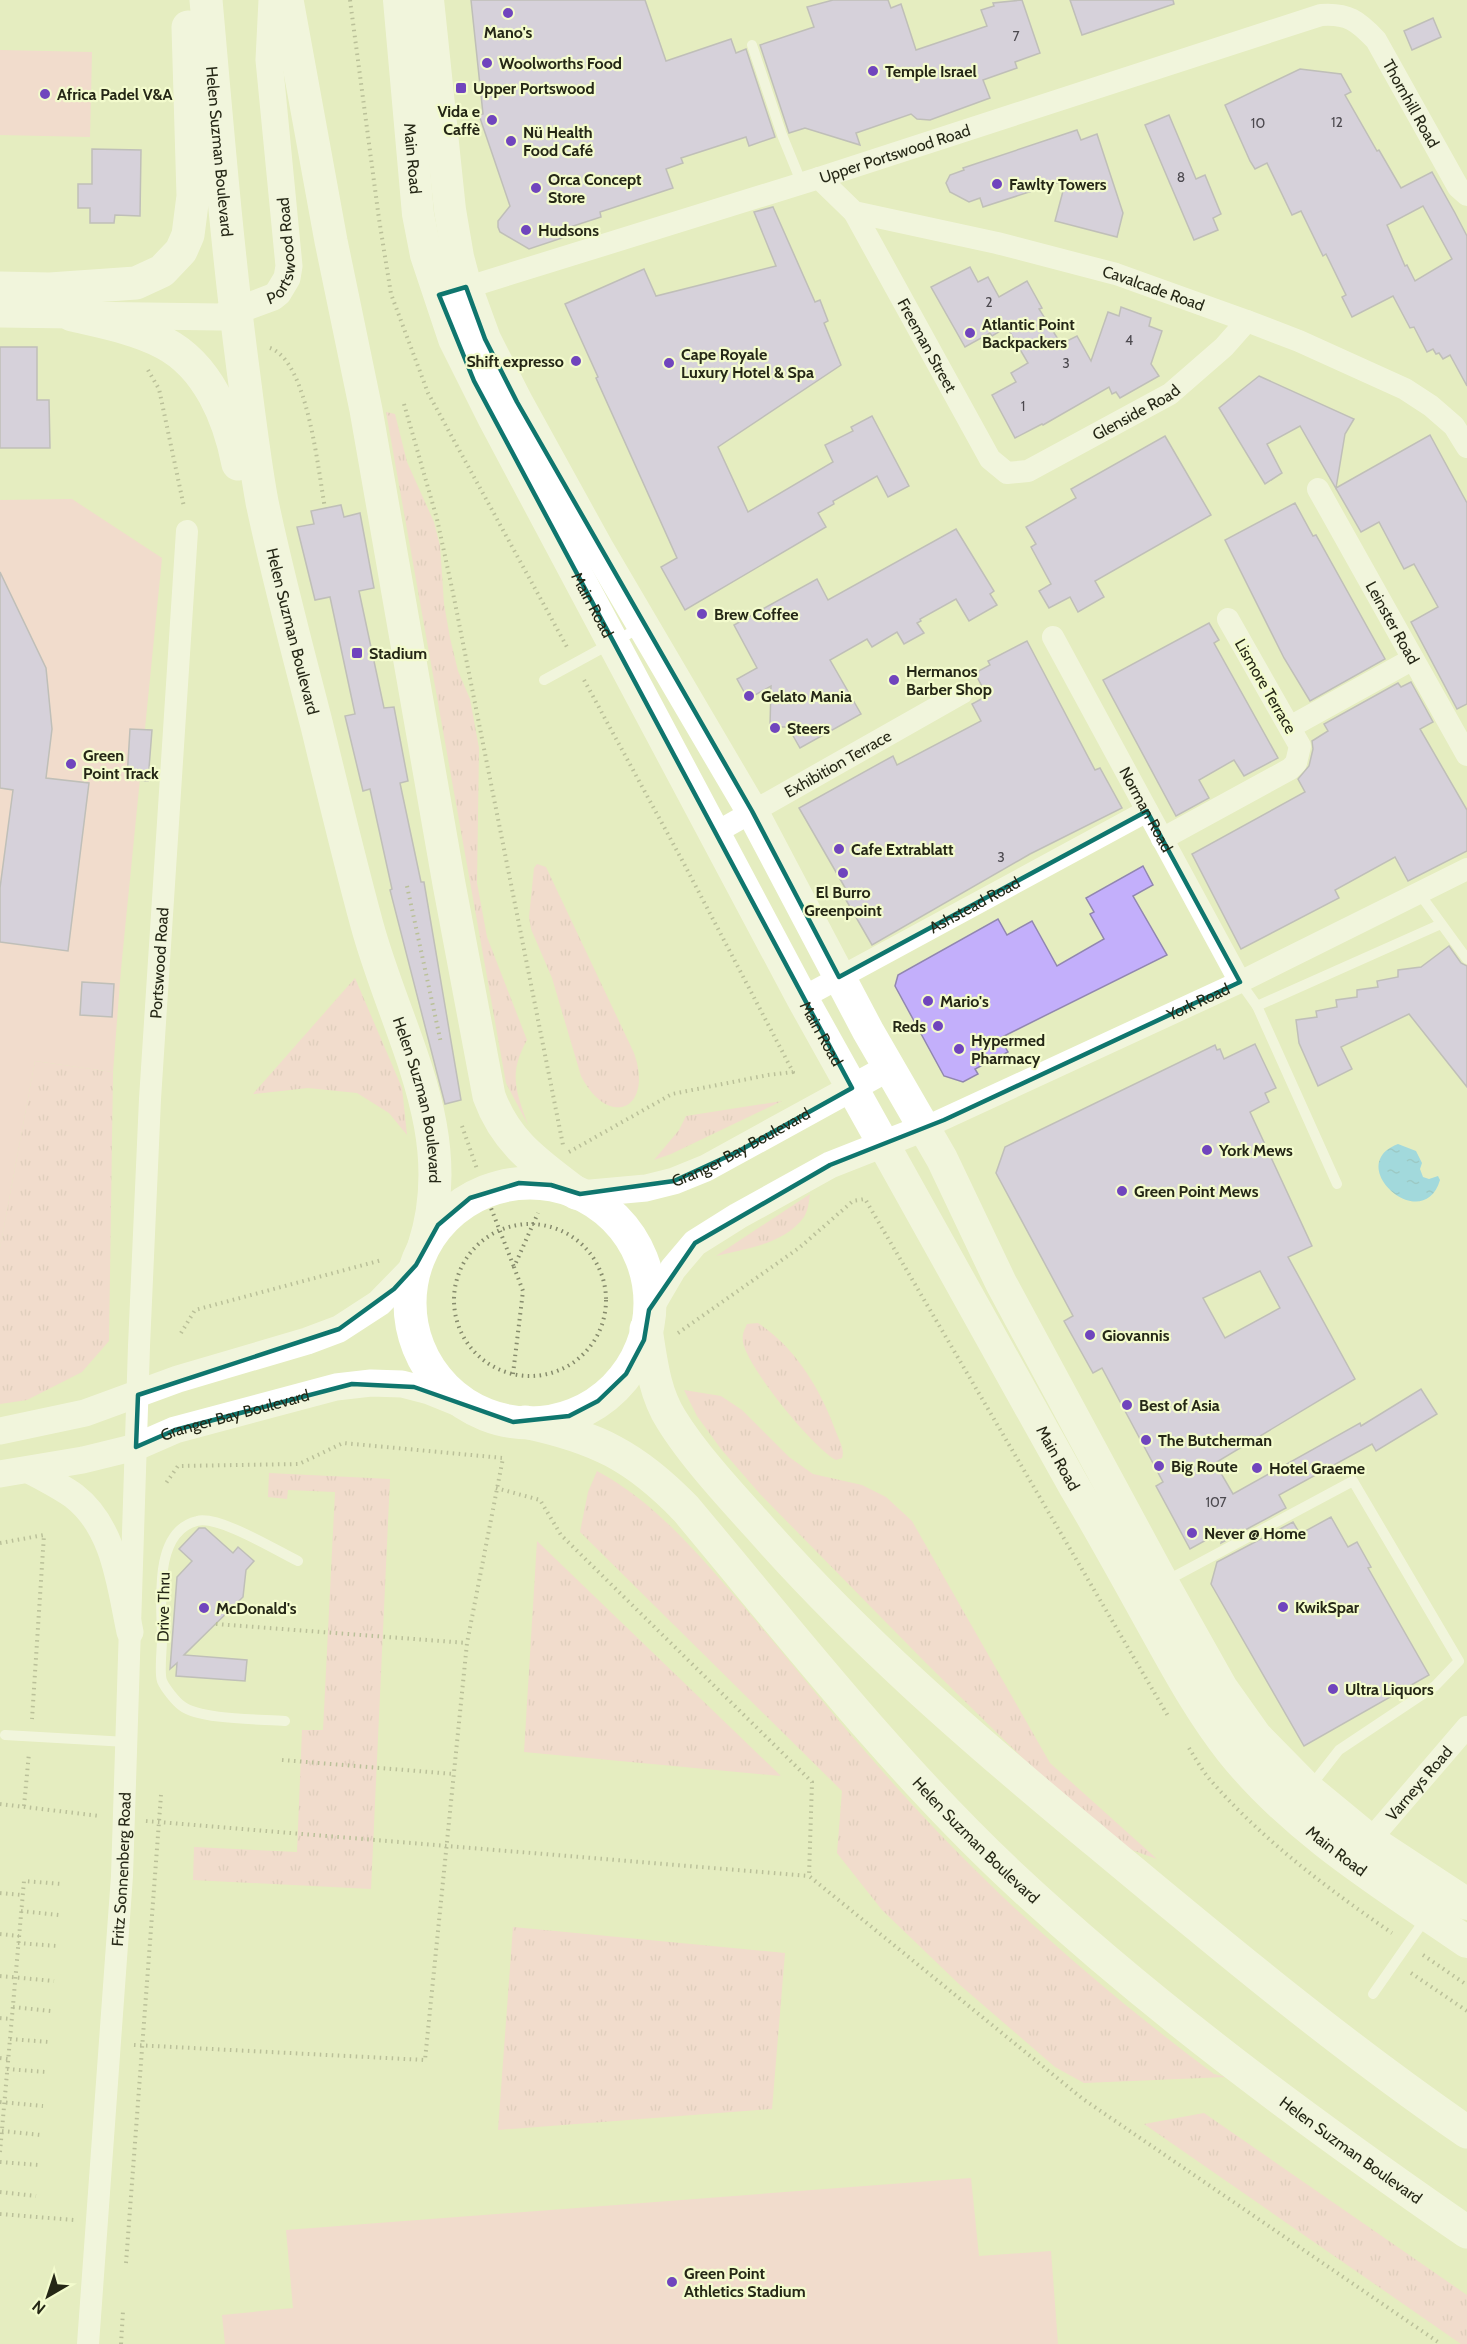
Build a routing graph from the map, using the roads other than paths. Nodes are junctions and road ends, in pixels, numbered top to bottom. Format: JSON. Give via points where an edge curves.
{"nodes":[{"id":1,"x":187,"y":0,"type":"edge"},
{"id":2,"x":206,"y":0,"type":"edge"},
{"id":3,"x":272,"y":0,"type":"edge"},
{"id":4,"x":287,"y":0,"type":"edge"},
{"id":5,"x":399,"y":0,"type":"edge"},
{"id":6,"x":428,"y":0,"type":"edge"},
{"id":7,"x":1350,"y":18,"type":"joint"},
{"id":8,"x":752,"y":45,"type":"dead end"},
{"id":9,"x":811,"y":181,"type":"junction"},
{"id":10,"x":1467,"y":195,"type":"edge"},
{"id":11,"x":854,"y":212,"type":"junction"},
{"id":12,"x":0,"y":288,"type":"edge"},
{"id":13,"x":453,"y":291,"type":"junction"},
{"id":14,"x":235,"y":312,"type":"junction"},
{"id":15,"x":0,"y":314,"type":"edge"},
{"id":16,"x":72,"y":315,"type":"junction"},
{"id":17,"x":1247,"y":321,"type":"junction"},
{"id":18,"x":1467,"y":447,"type":"edge"},
{"id":19,"x":1007,"y":473,"type":"joint"},
{"id":20,"x":1318,"y":489,"type":"dead end"},
{"id":21,"x":187,"y":531,"type":"road end"},
{"id":22,"x":584,"y":554,"type":"junction"},
{"id":23,"x":275,"y":564,"type":"junction"},
{"id":24,"x":1228,"y":619,"type":"dead end"},
{"id":25,"x":644,"y":626,"type":"junction"},
{"id":26,"x":1053,"y":637,"type":"dead end"},
{"id":27,"x":614,"y":641,"type":"junction"},
{"id":28,"x":1413,"y":659,"type":"junction"},
{"id":29,"x":543,"y":680,"type":"dead end"},
{"id":30,"x":962,"y":693,"type":"dead end"},
{"id":31,"x":1290,"y":727,"type":"junction"},
{"id":32,"x":1467,"y":755,"type":"edge"},
{"id":33,"x":752,"y":811,"type":"junction"},
{"id":34,"x":1147,"y":811,"type":"junction"},
{"id":35,"x":715,"y":834,"type":"junction"},
{"id":36,"x":1162,"y":839,"type":"junction"},
{"id":37,"x":1467,"y":869,"type":"edge"},
{"id":38,"x":1419,"y":893,"type":"junction"},
{"id":39,"x":1441,"y":924,"type":"junction"},
{"id":40,"x":1467,"y":959,"type":"edge"},
{"id":41,"x":840,"y":977,"type":"junction"},
{"id":42,"x":1240,"y":982,"type":"junction"},
{"id":43,"x":802,"y":998,"type":"junction"},
{"id":44,"x":1257,"y":1006,"type":"junction"},
{"id":45,"x":890,"y":1067,"type":"junction"},
{"id":46,"x":852,"y":1088,"type":"junction"},
{"id":47,"x":924,"y":1128,"type":"junction"},
{"id":48,"x":883,"y":1144,"type":"junction"},
{"id":49,"x":1337,"y":1184,"type":"dead end"},
{"id":50,"x":578,"y":1193,"type":"junction"},
{"id":51,"x":420,"y":1255,"type":"junction"},
{"id":52,"x":658,"y":1324,"type":"junction"},
{"id":53,"x":138,"y":1395,"type":"junction"},
{"id":54,"x":471,"y":1408,"type":"junction"},
{"id":55,"x":525,"y":1422,"type":"junction"},
{"id":56,"x":0,"y":1431,"type":"edge"},
{"id":57,"x":136,"y":1447,"type":"junction"},
{"id":58,"x":29,"y":1470,"type":"junction"},
{"id":59,"x":0,"y":1474,"type":"edge"},
{"id":60,"x":298,"y":1562,"type":"dead end"},
{"id":61,"x":1150,"y":1591,"type":"junction"},
{"id":62,"x":130,"y":1632,"type":"junction"},
{"id":63,"x":285,"y":1721,"type":"dead end"},
{"id":64,"x":1467,"y":1727,"type":"edge"},
{"id":65,"x":5,"y":1734,"type":"dead end"},
{"id":66,"x":127,"y":1742,"type":"junction"},
{"id":67,"x":1308,"y":1789,"type":"junction"},
{"id":68,"x":1370,"y":1840,"type":"junction"},
{"id":69,"x":1443,"y":1902,"type":"edge"},
{"id":70,"x":1467,"y":1942,"type":"edge"},
{"id":71,"x":1373,"y":1994,"type":"dead end"},
{"id":72,"x":1467,"y":2132,"type":"edge"},
{"id":73,"x":1467,"y":2232,"type":"edge"},
{"id":74,"x":88,"y":2344,"type":"edge"}],
"edges":[{"from":1,"to":12,"type":"main road","via":[[193,196],[188,235],[181,250],[162,271],[136,283]]},
{"from":2,"to":14,"type":"main road","name":"Helen Suzman Boulevard"},
{"from":3,"to":14,"type":"street","name":"Portswood Road","via":[[269,60],[289,266],[278,293]]},
{"from":4,"to":50,"type":"main road","name":"Helen Suzman Boulevard","via":[[366,410],[489,1096],[499,1120],[521,1149]]},
{"from":5,"to":13,"type":"main road","name":"Main Road","via":[[418,214],[426,255]]},
{"from":6,"to":13,"type":"main road","name":"Main Road","via":[[450,210]]},
{"from":7,"to":9,"type":"street","name":"Upper Portswood Road","via":[[1322,15]]},
{"from":7,"to":10,"type":"street","name":"Thornhill Road","via":[[1376,40],[1458,187]]},
{"from":8,"to":9,"type":"lane","via":[[782,135]]},
{"from":9,"to":11,"type":"street"},
{"from":9,"to":13,"type":"street","name":"Upper Portswood Road"},
{"from":11,"to":17,"type":"street","name":"Cavalcade Road","via":[[1105,271]]},
{"from":11,"to":19,"type":"street","name":"Freeman Street","via":[[990,459]]},
{"from":13,"to":22,"type":"main road","name":"Main Road","via":[[485,339]]},
{"from":14,"to":16,"type":"street","name":"Portswood Road","via":[[204,318]]},
{"from":14,"to":23,"type":"main road","name":"Helen Suzman Boulevard"},
{"from":15,"to":16,"type":"street","name":"Portswood Road"},
{"from":16,"to":23,"type":"main road","via":[[163,343],[200,375],[228,424],[242,484]]},
{"from":17,"to":18,"type":"street","name":"Cavalcade Road","via":[[1405,390],[1454,426]]},
{"from":17,"to":19,"type":"street","name":"Glenside Road","via":[[1224,347],[1170,393],[1028,471]]},
{"from":20,"to":28,"type":"street","name":"Leinster Road"},
{"from":21,"to":53,"type":"street","name":"Portswood Road","via":[[158,963]]},
{"from":22,"to":25,"type":"main road","name":"Main Road"},
{"from":22,"to":27,"type":"main road","name":"Main Road"},
{"from":23,"to":51,"type":"main road","name":"Helen Suzman Boulevard","via":[[368,928],[433,1131],[434,1186],[430,1224]]},
{"from":24,"to":31,"type":"street","name":"Lismore Terrace"},
{"from":25,"to":27,"type":"lane"},
{"from":25,"to":33,"type":"main road","name":"Main Road"},
{"from":26,"to":34,"type":"street","name":"Norman Road"},
{"from":27,"to":29,"type":"lane"},
{"from":27,"to":35,"type":"main road","name":"Main Road"},
{"from":28,"to":31,"type":"street"},
{"from":28,"to":32,"type":"street","name":"Leinster Road"},
{"from":30,"to":33,"type":"street","name":"Exhibition Terrace"},
{"from":31,"to":36,"type":"street","name":"Lismore Terrace","via":[[1300,746],[1300,754],[1290,769]]},
{"from":33,"to":35,"type":"street","name":"Exhibition Terrace"},
{"from":33,"to":41,"type":"main road","name":"Main Road"},
{"from":34,"to":36,"type":"street","name":"Norman Road"},
{"from":34,"to":41,"type":"street","name":"Ashstead Road"},
{"from":35,"to":43,"type":"main road","name":"Main Road"},
{"from":36,"to":42,"type":"street","name":"Norman Road"},
{"from":37,"to":38,"type":"street","name":"York Road"},
{"from":38,"to":39,"type":"lane"},
{"from":38,"to":42,"type":"street","name":"York Road"},
{"from":39,"to":40,"type":"lane"},
{"from":39,"to":44,"type":"lane"},
{"from":41,"to":43,"type":"street","name":"Ashstead Road"},
{"from":41,"to":45,"type":"main road","name":"Main Road"},
{"from":42,"to":44,"type":"lane"},
{"from":42,"to":47,"type":"street","name":"York Road"},
{"from":43,"to":46,"type":"main road","name":"Main Road"},
{"from":44,"to":49,"type":"lane"},
{"from":45,"to":46,"type":"street","name":"Granger Bay Boulevard"},
{"from":45,"to":47,"type":"main road","name":"Main Road"},
{"from":46,"to":48,"type":"main road","name":"Main Road"},
{"from":46,"to":50,"type":"street","name":"Granger Bay Boulevard","via":[[737,1152],[674,1181],[646,1188]]},
{"from":47,"to":48,"type":"street"},
{"from":47,"to":61,"type":"main road","name":"Main Road"},
{"from":48,"to":52,"type":"street","via":[[830,1165],[695,1243],[673,1269]]},
{"from":48,"to":61,"type":"main road","name":"Main Road"},
{"from":50,"to":51,"type":"main road","name":"Helen Suzman Boulevard","via":[[528,1183],[492,1189],[451,1212],[435,1229]]},
{"from":50,"to":52,"type":"main road","name":"Helen Suzman Boulevard","via":[[609,1214],[632,1242],[646,1275]]},
{"from":51,"to":53,"type":"street","via":[[379,1303],[339,1329]]},
{"from":51,"to":54,"type":"main road","name":"Helen Suzman Boulevard","via":[[410,1298],[417,1343],[437,1379]]},
{"from":52,"to":55,"type":"main road","name":"Helen Suzman Boulevard","via":[[626,1374],[598,1401],[564,1417]]},
{"from":52,"to":72,"type":"main road","name":"Helen Suzman Boulevard","via":[[655,1383],[675,1425],[754,1521],[855,1630],[1001,1762],[1196,1924],[1316,2020]]},
{"from":53,"to":56,"type":"street","via":[[85,1413]]},
{"from":53,"to":57,"type":"street","name":"Fritz Sonnenberg Road"},
{"from":54,"to":55,"type":"main road","name":"Helen Suzman Boulevard","via":[[502,1420]]},
{"from":54,"to":57,"type":"street","name":"Granger Bay Boulevard","via":[[402,1384],[352,1384],[175,1430]]},
{"from":55,"to":73,"type":"main road","name":"Helen Suzman Boulevard","via":[[607,1448],[658,1480],[888,1747],[1009,1874],[1074,1933],[1267,2088]]},
{"from":57,"to":58,"type":"street","name":"Granger Bay Boulevard"},
{"from":57,"to":62,"type":"street","name":"Fritz Sonnenberg Road"},
{"from":58,"to":59,"type":"street","name":"Granger Bay Boulevard"},
{"from":58,"to":62,"type":"street","via":[[74,1497],[98,1521],[114,1558]]},
{"from":60,"to":63,"type":"lane","name":"Drive Thru","via":[[223,1524],[197,1521],[171,1542],[162,1575],[162,1680],[181,1706],[197,1714]]},
{"from":61,"to":67,"type":"main road","name":"Main Road","via":[[1269,1751]]},
{"from":61,"to":67,"type":"lane","via":[[1353,1481],[1459,1661],[1435,1686],[1339,1750]]},
{"from":61,"to":69,"type":"main road","name":"Main Road","via":[[1205,1714],[1246,1768],[1323,1840]]},
{"from":62,"to":66,"type":"street","name":"Fritz Sonnenberg Road"},
{"from":64,"to":68,"type":"street","name":"Varneys Road"},
{"from":65,"to":66,"type":"lane"},
{"from":66,"to":74,"type":"street","name":"Fritz Sonnenberg Road","via":[[112,2044]]},
{"from":67,"to":68,"type":"main road","name":"Main Road"},
{"from":68,"to":69,"type":"main road","name":"Main Road"},
{"from":69,"to":70,"type":"main road","name":"Main Road"},
{"from":69,"to":71,"type":"lane"}]}
